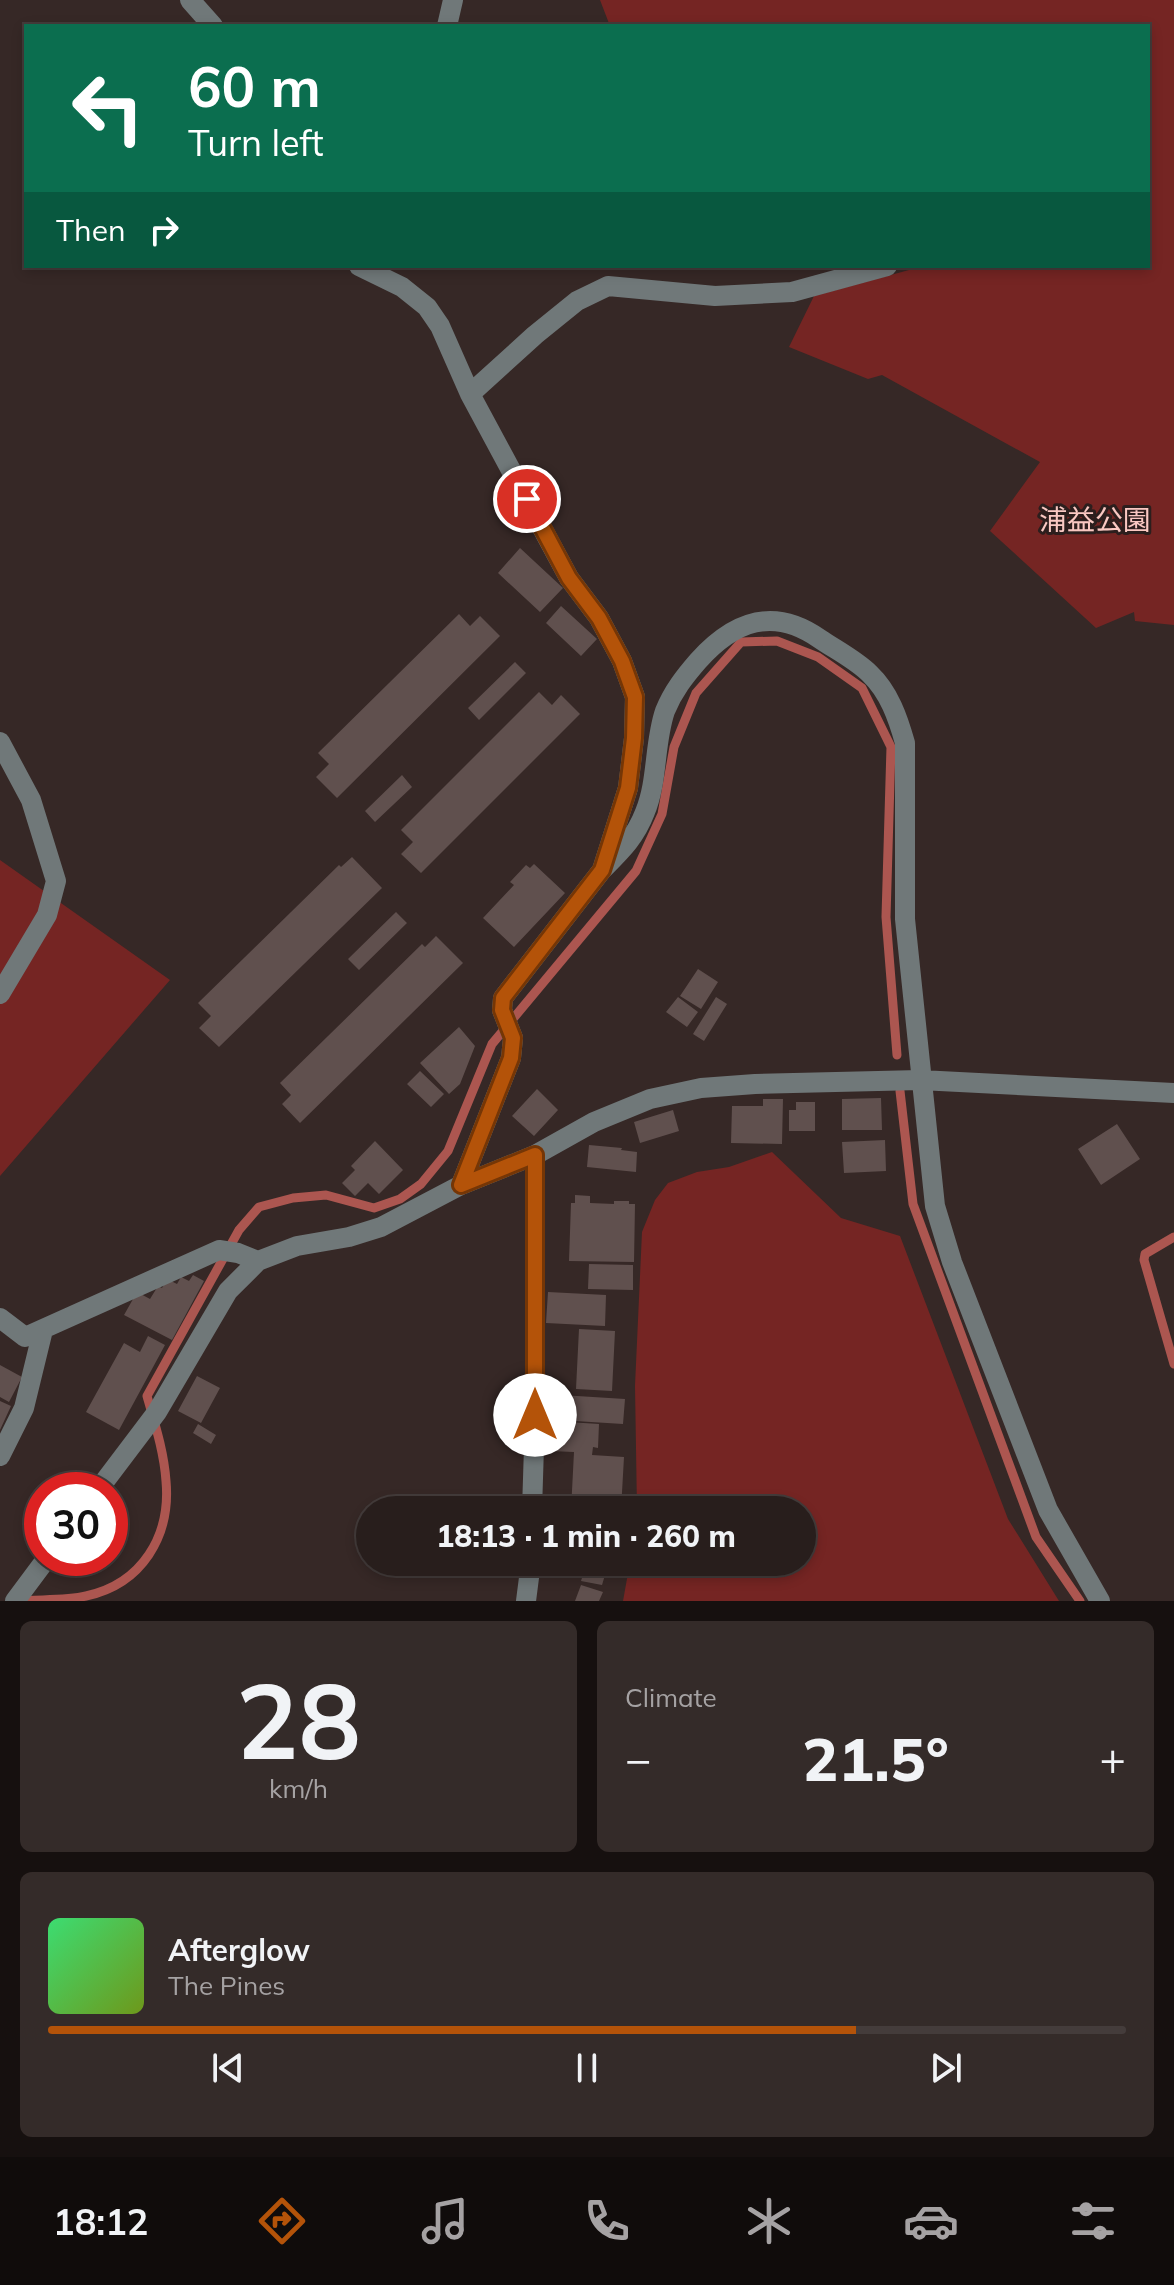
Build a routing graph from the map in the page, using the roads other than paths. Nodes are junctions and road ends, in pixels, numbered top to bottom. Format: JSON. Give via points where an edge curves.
{"nodes":[{"id":1,"x":190,"y":0,"type":"edge"},
{"id":2,"x":453,"y":0,"type":"edge"},
{"id":3,"x":211,"y":24,"type":"edge"},
{"id":4,"x":447,"y":24,"type":"edge"},
{"id":5,"x":368,"y":268,"type":"edge"},
{"id":6,"x":880,"y":268,"type":"edge"},
{"id":7,"x":470,"y":394,"type":"junction"},
{"id":8,"x":0,"y":742,"type":"edge"},
{"id":9,"x":602,"y":870,"type":"junction"},
{"id":10,"x":0,"y":994,"type":"edge"},
{"id":11,"x":920,"y":1080,"type":"junction"},
{"id":12,"x":1174,"y":1093,"type":"edge"},
{"id":13,"x":535,"y":1155,"type":"junction"},
{"id":14,"x":461,"y":1185,"type":"junction"},
{"id":15,"x":258,"y":1261,"type":"junction"},
{"id":16,"x":0,"y":1318,"type":"edge"},
{"id":17,"x":43,"y":1330,"type":"junction"},
{"id":18,"x":0,"y":1456,"type":"edge"},
{"id":19,"x":111,"y":1472,"type":"edge"},
{"id":20,"x":532,"y":1496,"type":"edge"},
{"id":21,"x":34,"y":1576,"type":"edge"},
{"id":22,"x":530,"y":1576,"type":"edge"},
{"id":23,"x":17,"y":1598,"type":"edge"},
{"id":24,"x":526,"y":1601,"type":"edge"},
{"id":25,"x":1100,"y":1601,"type":"edge"}],
"edges":[{"from":1,"to":3,"type":"street"},
{"from":2,"to":4,"type":"street"},
{"from":5,"to":7,"type":"street","via":[[427,307]]},
{"from":6,"to":7,"type":"street","via":[[792,292],[715,296],[608,286],[577,301]]},
{"from":7,"to":9,"type":"street","via":[[569,578],[605,628],[635,697],[628,788]]},
{"from":8,"to":10,"type":"street","via":[[31,800],[56,881],[47,915]]},
{"from":9,"to":11,"type":"street","via":[[628,845],[646,811],[665,713],[681,680],[733,630],[756,621],[804,627],[869,673],[898,718],[905,743],[905,919]]},
{"from":9,"to":14,"type":"street","via":[[503,998],[513,1038],[511,1058]]},
{"from":11,"to":12,"type":"street"},
{"from":11,"to":13,"type":"street","via":[[701,1088],[650,1099]]},
{"from":11,"to":25,"type":"street","via":[[935,1206],[952,1262],[1048,1510]]},
{"from":13,"to":14,"type":"street"},
{"from":13,"to":20,"type":"street"},
{"from":14,"to":15,"type":"street","via":[[381,1227],[297,1246]]},
{"from":15,"to":17,"type":"street","via":[[228,1251]]},
{"from":15,"to":19,"type":"street","via":[[228,1291],[152,1417]]},
{"from":16,"to":17,"type":"street","via":[[25,1337]]},
{"from":17,"to":18,"type":"street","via":[[24,1408]]},
{"from":21,"to":23,"type":"street"},
{"from":22,"to":24,"type":"street"}]}
